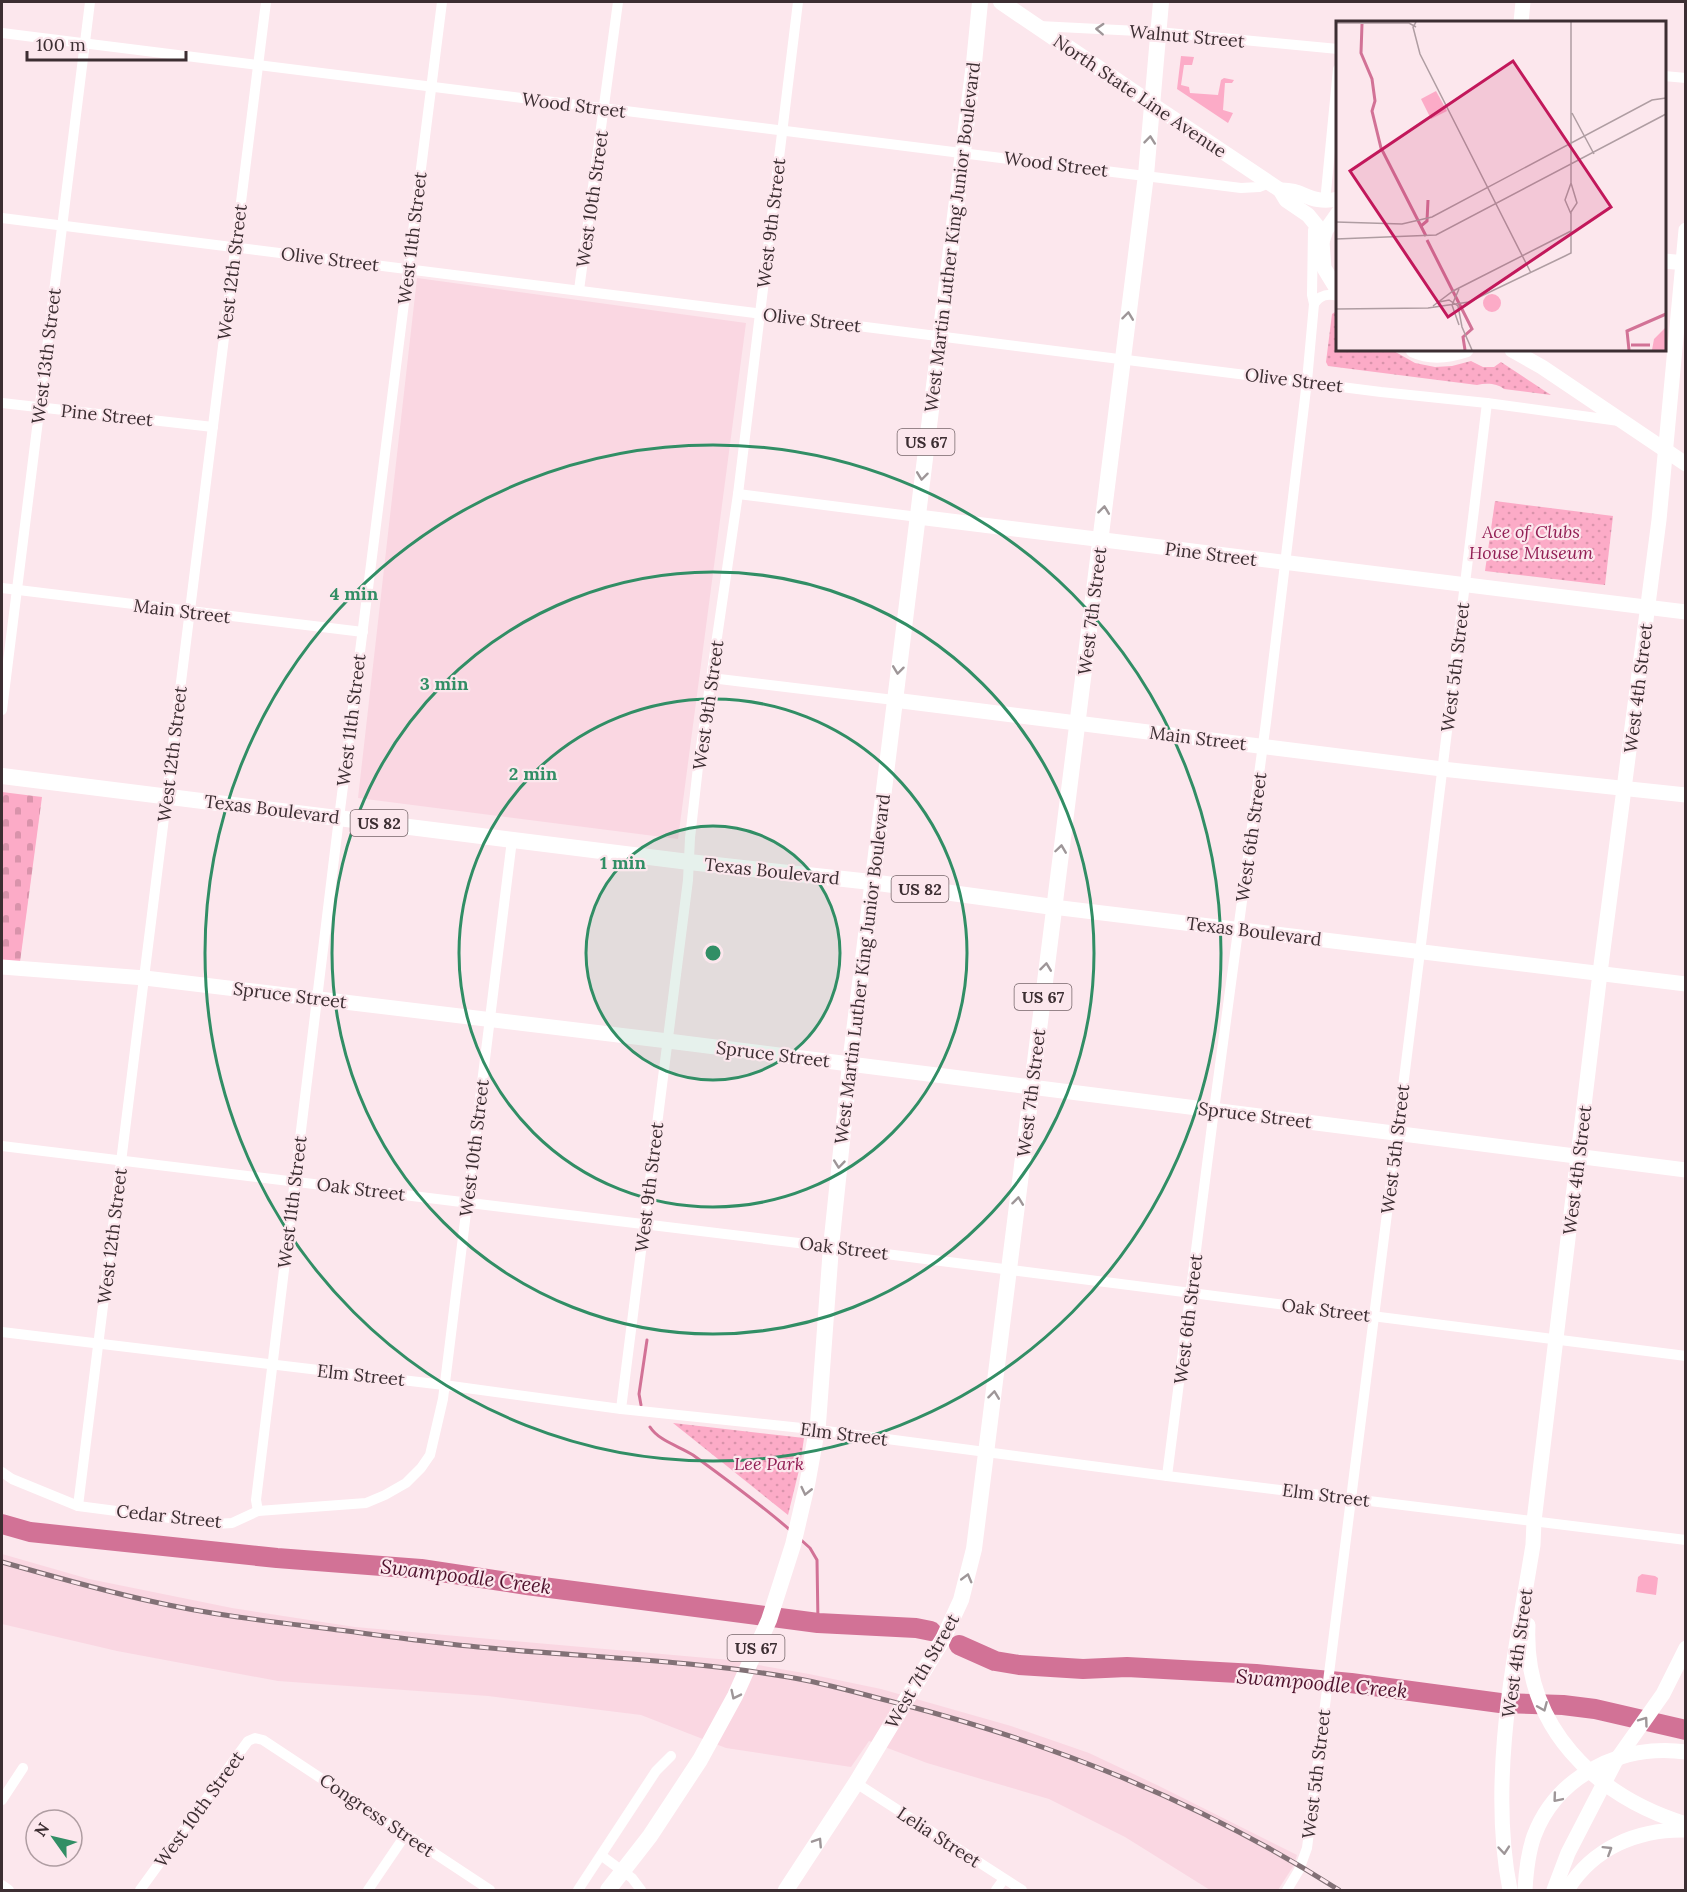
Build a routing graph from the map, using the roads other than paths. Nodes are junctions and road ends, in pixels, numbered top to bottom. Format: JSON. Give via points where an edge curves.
{"nodes":[{"id":1,"x":90,"y":2,"type":"edge"},
{"id":2,"x":266,"y":2,"type":"edge"},
{"id":3,"x":442,"y":2,"type":"edge"},
{"id":4,"x":618,"y":2,"type":"edge"},
{"id":5,"x":798,"y":2,"type":"edge"},
{"id":6,"x":980,"y":2,"type":"edge"},
{"id":7,"x":1001,"y":2,"type":"edge"},
{"id":8,"x":1161,"y":2,"type":"edge"},
{"id":9,"x":1523,"y":2,"type":"edge"},
{"id":10,"x":1521,"y":21,"type":"edge"},
{"id":11,"x":1037,"y":26,"type":"junction"},
{"id":12,"x":1158,"y":32,"type":"junction"},
{"id":13,"x":2,"y":33,"type":"edge"},
{"id":14,"x":85,"y":44,"type":"junction"},
{"id":15,"x":1336,"y":49,"type":"edge"},
{"id":16,"x":258,"y":65,"type":"junction"},
{"id":17,"x":1666,"y":76,"type":"edge"},
{"id":18,"x":1686,"y":78,"type":"edge"},
{"id":19,"x":431,"y":88,"type":"junction"},
{"id":20,"x":1153,"y":105,"type":"junction"},
{"id":21,"x":1336,"y":107,"type":"edge"},
{"id":22,"x":605,"y":108,"type":"junction"},
{"id":23,"x":783,"y":131,"type":"junction"},
{"id":24,"x":963,"y":152,"type":"junction"},
{"id":25,"x":1146,"y":175,"type":"junction"},
{"id":26,"x":1275,"y":186,"type":"junction"},
{"id":27,"x":1331,"y":201,"type":"edge"},
{"id":28,"x":1308,"y":215,"type":"junction"},
{"id":29,"x":1336,"y":216,"type":"edge"},
{"id":30,"x":2,"y":218,"type":"edge"},
{"id":31,"x":62,"y":226,"type":"junction"},
{"id":32,"x":1686,"y":230,"type":"edge"},
{"id":33,"x":1322,"y":242,"type":"junction"},
{"id":34,"x":235,"y":248,"type":"junction"},
{"id":35,"x":1666,"y":261,"type":"edge"},
{"id":36,"x":1684,"y":263,"type":"edge"},
{"id":37,"x":408,"y":269,"type":"junction"},
{"id":38,"x":1336,"y":288,"type":"edge"},
{"id":39,"x":579,"y":290,"type":"junction"},
{"id":40,"x":1336,"y":296,"type":"edge"},
{"id":41,"x":1314,"y":304,"type":"junction"},
{"id":42,"x":759,"y":314,"type":"junction"},
{"id":43,"x":939,"y":335,"type":"junction"},
{"id":44,"x":1416,"y":351,"type":"edge"},
{"id":45,"x":1463,"y":351,"type":"edge"},
{"id":46,"x":1514,"y":351,"type":"edge"},
{"id":47,"x":1522,"y":351,"type":"edge"},
{"id":48,"x":1123,"y":359,"type":"junction"},
{"id":49,"x":1542,"y":367,"type":"junction"},
{"id":50,"x":1307,"y":381,"type":"junction"},
{"id":51,"x":2,"y":403,"type":"edge"},
{"id":52,"x":1487,"y":403,"type":"junction"},
{"id":53,"x":39,"y":408,"type":"junction"},
{"id":54,"x":1623,"y":421,"type":"junction"},
{"id":55,"x":213,"y":427,"type":"junction"},
{"id":56,"x":1666,"y":451,"type":"junction"},
{"id":57,"x":1686,"y":464,"type":"edge"},
{"id":58,"x":738,"y":494,"type":"junction"},
{"id":59,"x":918,"y":517,"type":"junction"},
{"id":60,"x":1101,"y":541,"type":"junction"},
{"id":61,"x":1286,"y":563,"type":"junction"},
{"id":62,"x":1465,"y":586,"type":"junction"},
{"id":63,"x":2,"y":588,"type":"edge"},
{"id":64,"x":18,"y":590,"type":"junction"},
{"id":65,"x":1648,"y":607,"type":"junction"},
{"id":66,"x":190,"y":612,"type":"junction"},
{"id":67,"x":1686,"y":612,"type":"edge"},
{"id":68,"x":363,"y":632,"type":"junction"},
{"id":69,"x":711,"y":678,"type":"junction"},
{"id":70,"x":894,"y":700,"type":"junction"},
{"id":71,"x":2,"y":710,"type":"edge"},
{"id":72,"x":1079,"y":723,"type":"junction"},
{"id":73,"x":1263,"y":746,"type":"junction"},
{"id":74,"x":1442,"y":769,"type":"junction"},
{"id":75,"x":2,"y":776,"type":"edge"},
{"id":76,"x":1625,"y":788,"type":"junction"},
{"id":77,"x":1686,"y":795,"type":"edge"},
{"id":78,"x":166,"y":796,"type":"junction"},
{"id":79,"x":339,"y":818,"type":"junction"},
{"id":80,"x":512,"y":840,"type":"junction"},
{"id":81,"x":689,"y":862,"type":"junction"},
{"id":82,"x":871,"y":882,"type":"junction"},
{"id":83,"x":1053,"y":907,"type":"junction"},
{"id":84,"x":1238,"y":929,"type":"junction"},
{"id":85,"x":1420,"y":951,"type":"junction"},
{"id":86,"x":2,"y":967,"type":"edge"},
{"id":87,"x":1600,"y":973,"type":"junction"},
{"id":88,"x":145,"y":978,"type":"junction"},
{"id":89,"x":1686,"y":984,"type":"edge"},
{"id":90,"x":318,"y":999,"type":"junction"},
{"id":91,"x":490,"y":1020,"type":"junction"},
{"id":92,"x":668,"y":1041,"type":"junction"},
{"id":93,"x":850,"y":1064,"type":"junction"},
{"id":94,"x":1032,"y":1088,"type":"junction"},
{"id":95,"x":1214,"y":1110,"type":"junction"},
{"id":96,"x":1397,"y":1134,"type":"junction"},
{"id":97,"x":2,"y":1146,"type":"edge"},
{"id":98,"x":1578,"y":1156,"type":"junction"},
{"id":99,"x":121,"y":1160,"type":"junction"},
{"id":100,"x":1686,"y":1170,"type":"edge"},
{"id":101,"x":294,"y":1180,"type":"junction"},
{"id":102,"x":467,"y":1203,"type":"junction"},
{"id":103,"x":644,"y":1224,"type":"junction"},
{"id":104,"x":831,"y":1247,"type":"junction"},
{"id":105,"x":1010,"y":1269,"type":"junction"},
{"id":106,"x":1191,"y":1293,"type":"junction"},
{"id":107,"x":1373,"y":1316,"type":"junction"},
{"id":108,"x":2,"y":1332,"type":"edge"},
{"id":109,"x":1556,"y":1339,"type":"junction"},
{"id":110,"x":98,"y":1344,"type":"junction"},
{"id":111,"x":1686,"y":1356,"type":"edge"},
{"id":112,"x":272,"y":1365,"type":"junction"},
{"id":113,"x":444,"y":1385,"type":"junction"},
{"id":114,"x":621,"y":1409,"type":"junction"},
{"id":115,"x":987,"y":1453,"type":"junction"},
{"id":116,"x":430,"y":1455,"type":"joint"},
{"id":117,"x":2,"y":1472,"type":"edge"},
{"id":118,"x":1167,"y":1476,"type":"junction"},
{"id":119,"x":1351,"y":1498,"type":"junction"},
{"id":120,"x":78,"y":1506,"type":"junction"},
{"id":121,"x":258,"y":1510,"type":"junction"},
{"id":122,"x":1534,"y":1521,"type":"junction"},
{"id":123,"x":1686,"y":1540,"type":"edge"},
{"id":124,"x":1527,"y":1583,"type":"junction"},
{"id":125,"x":1686,"y":1648,"type":"edge"},
{"id":126,"x":263,"y":1740,"type":"joint"},
{"id":127,"x":1686,"y":1752,"type":"edge"},
{"id":128,"x":671,"y":1756,"type":"dead end"},
{"id":129,"x":23,"y":1768,"type":"dead end"},
{"id":130,"x":856,"y":1784,"type":"junction"},
{"id":131,"x":1603,"y":1784,"type":"junction"},
{"id":132,"x":2,"y":1800,"type":"edge"},
{"id":133,"x":1686,"y":1824,"type":"edge"},
{"id":134,"x":1686,"y":1830,"type":"edge"},
{"id":135,"x":406,"y":1834,"type":"junction"},
{"id":136,"x":602,"y":1856,"type":"junction"},
{"id":137,"x":1004,"y":1879,"type":"junction"},
{"id":138,"x":2,"y":1885,"type":"edge"},
{"id":139,"x":143,"y":1887,"type":"edge"},
{"id":140,"x":9,"y":1890,"type":"edge"},
{"id":141,"x":156,"y":1890,"type":"edge"},
{"id":142,"x":368,"y":1890,"type":"edge"},
{"id":143,"x":490,"y":1890,"type":"edge"},
{"id":144,"x":578,"y":1890,"type":"edge"},
{"id":145,"x":608,"y":1890,"type":"edge"},
{"id":146,"x":641,"y":1890,"type":"edge"},
{"id":147,"x":786,"y":1890,"type":"edge"},
{"id":148,"x":996,"y":1890,"type":"edge"},
{"id":149,"x":1022,"y":1890,"type":"edge"},
{"id":150,"x":1287,"y":1890,"type":"edge"},
{"id":151,"x":1510,"y":1890,"type":"edge"},
{"id":152,"x":1525,"y":1890,"type":"edge"},
{"id":153,"x":1554,"y":1890,"type":"edge"},
{"id":154,"x":1567,"y":1890,"type":"edge"}],
"edges":[{"from":1,"to":14,"type":"street","name":"West 13th Street"},
{"from":2,"to":16,"type":"street","name":"West 12th Street"},
{"from":3,"to":19,"type":"street","name":"West 11th Street"},
{"from":4,"to":22,"type":"street","name":"West 10th Street"},
{"from":5,"to":23,"type":"street","name":"West 9th Street"},
{"from":6,"to":24,"type":"main road","name":"West Martin Luther King Junior Boulevard","number":"US 67"},
{"from":7,"to":11,"type":"main road","name":"North State Line Avenue"},
{"from":8,"to":12,"type":"main road","number":"US 67"},
{"from":9,"to":10,"type":"main road"},
{"from":12,"to":11,"type":"street","name":"Walnut Street","one_way":true},
{"from":11,"to":20,"type":"main road","name":"North State Line Avenue"},
{"from":12,"to":15,"type":"street","name":"Walnut Street"},
{"from":12,"to":20,"type":"main road","number":"US 67"},
{"from":13,"to":14,"type":"street","name":"Wood Street"},
{"from":14,"to":16,"type":"street","name":"Wood Street"},
{"from":14,"to":31,"type":"street","name":"West 13th Street"},
{"from":16,"to":19,"type":"street","name":"Wood Street"},
{"from":16,"to":34,"type":"street","name":"West 12th Street"},
{"from":17,"to":18,"type":"street"},
{"from":19,"to":22,"type":"street","name":"Wood Street"},
{"from":19,"to":37,"type":"street","name":"West 11th Street"},
{"from":25,"to":20,"type":"main road","name":"West 7th Street","number":"US 67","one_way":true},
{"from":20,"to":26,"type":"main road","name":"North State Line Avenue"},
{"from":21,"to":27,"type":"street"},
{"from":22,"to":23,"type":"street","name":"Wood Street"},
{"from":22,"to":39,"type":"street","name":"West 10th Street"},
{"from":23,"to":24,"type":"street","name":"Wood Street"},
{"from":23,"to":42,"type":"street","name":"West 9th Street"},
{"from":24,"to":25,"type":"street","name":"Wood Street"},
{"from":24,"to":43,"type":"main road","name":"West Martin Luther King Junior Boulevard","number":"US 67"},
{"from":25,"to":26,"type":"street","name":"Wood Street","via":[[1241,188]]},
{"from":48,"to":25,"type":"main road","name":"West 7th Street","number":"US 67","one_way":true},
{"from":26,"to":27,"type":"main road","name":"North State Line Avenue","via":[[1313,200]]},
{"from":26,"to":28,"type":"main road","name":"North State Line Avenue","via":[[1286,200]]},
{"from":28,"to":33,"type":"main road","name":"North State Line Avenue","via":[[1317,225]]},
{"from":28,"to":41,"type":"street","name":"West 6th Street","via":[[1314,240]]},
{"from":29,"to":33,"type":"main road"},
{"from":30,"to":31,"type":"street","name":"Olive Street"},
{"from":31,"to":34,"type":"street","name":"Olive Street"},
{"from":31,"to":53,"type":"street","name":"West 13th Street"},
{"from":32,"to":36,"type":"main road","name":"West 4th Street"},
{"from":33,"to":38,"type":"main road","name":"North State Line Avenue","via":[[1324,268]]},
{"from":34,"to":37,"type":"street","name":"Olive Street"},
{"from":34,"to":55,"type":"street","name":"West 12th Street"},
{"from":35,"to":36,"type":"main road"},
{"from":36,"to":56,"type":"main road","name":"West 4th Street"},
{"from":37,"to":39,"type":"street","name":"Olive Street"},
{"from":37,"to":68,"type":"street","name":"West 11th Street"},
{"from":39,"to":42,"type":"street","name":"Olive Street"},
{"from":40,"to":41,"type":"street","via":[[1323,296]]},
{"from":41,"to":50,"type":"street","name":"West 6th Street"},
{"from":42,"to":43,"type":"street","name":"Olive Street"},
{"from":42,"to":58,"type":"street","name":"West 9th Street"},
{"from":43,"to":48,"type":"street","name":"Olive Street"},
{"from":43,"to":59,"type":"main road","name":"West Martin Luther King Junior Boulevard","number":"US 67","one_way":true},
{"from":44,"to":45,"type":"main road","via":[[1428,355]]},
{"from":46,"to":49,"type":"main road"},
{"from":47,"to":49,"type":"main road"},
{"from":48,"to":50,"type":"street","name":"Olive Street"},
{"from":60,"to":48,"type":"main road","name":"West 7th Street","number":"US 67","one_way":true},
{"from":49,"to":54,"type":"main road"},
{"from":50,"to":52,"type":"street","name":"Olive Street"},
{"from":50,"to":61,"type":"street","name":"West 6th Street"},
{"from":51,"to":53,"type":"street","name":"Pine Street"},
{"from":52,"to":54,"type":"street","name":"Olive Street"},
{"from":52,"to":62,"type":"street","name":"West 5th Street"},
{"from":53,"to":55,"type":"street","name":"Pine Street"},
{"from":53,"to":64,"type":"street","name":"West 13th Street"},
{"from":54,"to":56,"type":"main road"},
{"from":55,"to":66,"type":"street","name":"West 12th Street"},
{"from":56,"to":57,"type":"main road"},
{"from":56,"to":65,"type":"main road","name":"West 4th Street"},
{"from":58,"to":59,"type":"street","name":"Pine Street"},
{"from":58,"to":69,"type":"street","name":"West 9th Street"},
{"from":59,"to":60,"type":"main road","name":"Pine Street"},
{"from":59,"to":70,"type":"main road","name":"West Martin Luther King Junior Boulevard","number":"US 67","one_way":true},
{"from":60,"to":61,"type":"main road","name":"Pine Street"},
{"from":60,"to":72,"type":"main road","name":"West 7th Street","number":"US 67"},
{"from":61,"to":62,"type":"main road","name":"Pine Street"},
{"from":61,"to":73,"type":"street","name":"West 6th Street"},
{"from":62,"to":65,"type":"main road","name":"Pine Street"},
{"from":62,"to":74,"type":"street","name":"West 5th Street"},
{"from":63,"to":64,"type":"street","name":"Main Street"},
{"from":64,"to":66,"type":"street","name":"Main Street"},
{"from":64,"to":71,"type":"street","name":"West 13th Street"},
{"from":65,"to":67,"type":"main road","name":"Pine Street"},
{"from":65,"to":76,"type":"main road","name":"West 4th Street"},
{"from":66,"to":68,"type":"street","name":"Main Street"},
{"from":66,"to":78,"type":"street","name":"West 12th Street"},
{"from":68,"to":79,"type":"street","name":"West 11th Street"},
{"from":69,"to":70,"type":"street","name":"Main Street"},
{"from":69,"to":81,"type":"street","name":"West 9th Street"},
{"from":70,"to":72,"type":"main road","name":"Main Street"},
{"from":70,"to":82,"type":"main road","name":"West Martin Luther King Junior Boulevard","number":"US 67"},
{"from":72,"to":73,"type":"main road","name":"Main Street"},
{"from":83,"to":72,"type":"main road","name":"West 7th Street","number":"US 67","one_way":true},
{"from":73,"to":74,"type":"main road","name":"Main Street"},
{"from":73,"to":84,"type":"street","name":"West 6th Street"},
{"from":74,"to":76,"type":"main road","name":"Main Street"},
{"from":74,"to":85,"type":"street","name":"West 5th Street"},
{"from":75,"to":78,"type":"main road","name":"Texas Boulevard","number":"US 82"},
{"from":76,"to":77,"type":"main road","name":"Main Street"},
{"from":76,"to":87,"type":"main road","name":"West 4th Street"},
{"from":78,"to":79,"type":"main road","name":"Texas Boulevard","number":"US 82"},
{"from":78,"to":88,"type":"street","name":"West 12th Street"},
{"from":79,"to":80,"type":"main road","name":"Texas Boulevard","number":"US 82"},
{"from":79,"to":90,"type":"street","name":"West 11th Street"},
{"from":80,"to":81,"type":"main road","name":"Texas Boulevard","number":"US 82"},
{"from":80,"to":91,"type":"street","name":"West 10th Street"},
{"from":81,"to":82,"type":"main road","name":"Texas Boulevard","number":"US 82"},
{"from":81,"to":92,"type":"street","name":"West 9th Street"},
{"from":82,"to":83,"type":"main road","name":"Texas Boulevard","number":"US 82"},
{"from":82,"to":93,"type":"main road","name":"West Martin Luther King Junior Boulevard","number":"US 67"},
{"from":83,"to":84,"type":"main road","name":"Texas Boulevard"},
{"from":94,"to":83,"type":"main road","name":"West 7th Street","number":"US 67","one_way":true},
{"from":84,"to":85,"type":"main road","name":"Texas Boulevard"},
{"from":84,"to":95,"type":"street","name":"West 6th Street"},
{"from":85,"to":87,"type":"main road","name":"Texas Boulevard"},
{"from":85,"to":96,"type":"street","name":"West 5th Street"},
{"from":86,"to":88,"type":"main road","name":"Spruce Street"},
{"from":87,"to":89,"type":"main road","name":"Texas Boulevard"},
{"from":87,"to":98,"type":"main road","name":"West 4th Street"},
{"from":88,"to":90,"type":"main road","name":"Spruce Street"},
{"from":88,"to":99,"type":"street","name":"West 12th Street"},
{"from":90,"to":91,"type":"main road","name":"Spruce Street"},
{"from":90,"to":101,"type":"street","name":"West 11th Street"},
{"from":91,"to":92,"type":"main road","name":"Spruce Street"},
{"from":91,"to":102,"type":"street","name":"West 10th Street"},
{"from":92,"to":93,"type":"main road","name":"Spruce Street"},
{"from":92,"to":103,"type":"street","name":"West 9th Street"},
{"from":93,"to":94,"type":"main road","name":"Spruce Street"},
{"from":93,"to":104,"type":"main road","name":"West Martin Luther King Junior Boulevard","number":"US 67","one_way":true},
{"from":94,"to":95,"type":"main road","name":"Spruce Street"},
{"from":105,"to":94,"type":"main road","name":"West 7th Street","number":"US 67","one_way":true},
{"from":95,"to":96,"type":"main road","name":"Spruce Street"},
{"from":95,"to":106,"type":"street","name":"West 6th Street"},
{"from":96,"to":98,"type":"main road","name":"Spruce Street"},
{"from":96,"to":107,"type":"street","name":"West 5th Street"},
{"from":97,"to":99,"type":"street","name":"Oak Street"},
{"from":98,"to":100,"type":"main road","name":"Spruce Street"},
{"from":98,"to":109,"type":"main road","name":"West 4th Street"},
{"from":99,"to":101,"type":"street","name":"Oak Street"},
{"from":99,"to":110,"type":"street","name":"West 12th Street"},
{"from":101,"to":102,"type":"street","name":"Oak Street"},
{"from":101,"to":112,"type":"street","name":"West 11th Street"},
{"from":102,"to":103,"type":"street","name":"Oak Street"},
{"from":102,"to":113,"type":"street","name":"West 10th Street"},
{"from":103,"to":104,"type":"street","name":"Oak Street"},
{"from":103,"to":114,"type":"street","name":"West 9th Street"},
{"from":104,"to":105,"type":"street","name":"Oak Street"},
{"from":104,"to":145,"type":"main road","name":"West Martin Luther King Junior Boulevard","number":"US 67","one_way":true,"via":[[818,1424],[793,1545],[769,1620],[735,1696],[700,1760],[650,1836]]},
{"from":105,"to":106,"type":"street","name":"Oak Street"},
{"from":115,"to":105,"type":"main road","name":"West 7th Street","number":"US 67","one_way":true},
{"from":106,"to":107,"type":"street","name":"Oak Street"},
{"from":106,"to":118,"type":"street","name":"West 6th Street"},
{"from":107,"to":109,"type":"street","name":"Oak Street"},
{"from":107,"to":119,"type":"street","name":"West 5th Street"},
{"from":108,"to":110,"type":"street","name":"Elm Street"},
{"from":109,"to":111,"type":"street","name":"Oak Street"},
{"from":109,"to":122,"type":"main road","name":"West 4th Street"},
{"from":110,"to":112,"type":"street","name":"Elm Street"},
{"from":110,"to":120,"type":"street","name":"West 12th Street"},
{"from":112,"to":113,"type":"street","name":"Elm Street"},
{"from":112,"to":121,"type":"street","name":"West 11th Street"},
{"from":113,"to":114,"type":"street","name":"Elm Street"},
{"from":113,"to":116,"type":"street","name":"West 10th Street"},
{"from":114,"to":115,"type":"street","name":"Elm Street"},
{"from":115,"to":118,"type":"street","name":"Elm Street"},
{"from":130,"to":115,"type":"main road","name":"West 7th Street","number":"US 67","one_way":true,"via":[[943,1640],[957,1609],[974,1548]]},
{"from":116,"to":121,"type":"street","name":"Cedar Street","via":[[405,1483],[366,1503]]},
{"from":117,"to":120,"type":"street","name":"Cedar Street"},
{"from":118,"to":119,"type":"street","name":"Elm Street"},
{"from":119,"to":122,"type":"street","name":"Elm Street"},
{"from":119,"to":150,"type":"street","name":"West 5th Street","via":[[1307,1848]]},
{"from":120,"to":121,"type":"street","name":"Cedar Street","via":[[216,1524],[232,1523]]},
{"from":122,"to":123,"type":"street","name":"Elm Street"},
{"from":122,"to":124,"type":"main road","name":"West 4th Street"},
{"from":124,"to":131,"type":"main road","one_way":true,"via":[[1533,1677],[1546,1714],[1579,1763]]},
{"from":124,"to":151,"type":"main road","name":"West 4th Street","one_way":true,"via":[[1507,1717],[1502,1810]]},
{"from":131,"to":125,"type":"main road","one_way":true,"via":[[1663,1694]]},
{"from":126,"to":135,"type":"street","name":"Congress Street"},
{"from":126,"to":139,"type":"street","name":"West 10th Street","via":[[248,1741]]},
{"from":127,"to":152,"type":"main road","one_way":true,"via":[[1633,1753],[1592,1769],[1573,1783],[1542,1819],[1532,1844]]},
{"from":128,"to":136,"type":"street","via":[[656,1771]]},
{"from":129,"to":132,"type":"street"},
{"from":130,"to":137,"type":"street","name":"Lelia Street"},
{"from":147,"to":130,"type":"main road","name":"West 7th Street","number":"US 67","one_way":true},
{"from":131,"to":133,"type":"main road","via":[[1646,1810]]},
{"from":131,"to":153,"type":"main road"},
{"from":154,"to":134,"type":"main road","one_way":true,"via":[[1585,1867],[1622,1841],[1653,1832]]},
{"from":135,"to":142,"type":"street"},
{"from":135,"to":143,"type":"street","name":"Congress Street"},
{"from":136,"to":144,"type":"street"},
{"from":136,"to":146,"type":"street","via":[[632,1878]]},
{"from":137,"to":148,"type":"street"},
{"from":137,"to":149,"type":"street","name":"Lelia Street"},
{"from":138,"to":140,"type":"street"},
{"from":139,"to":141,"type":"street"}]}
